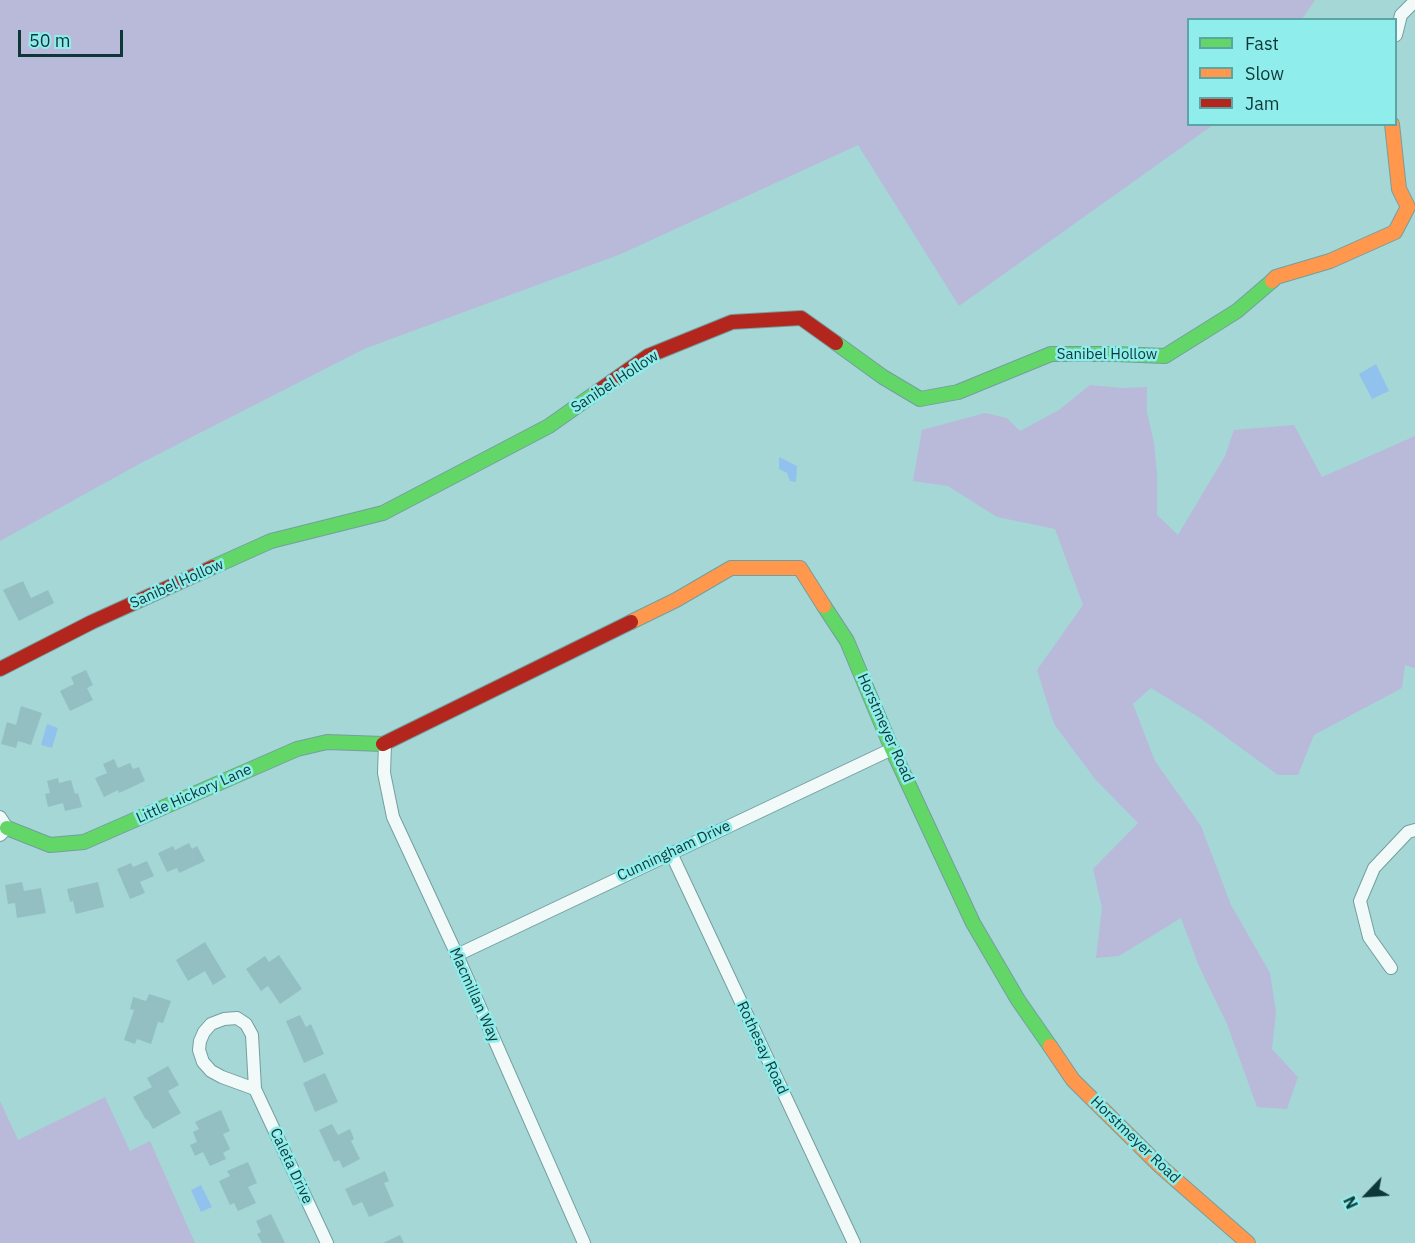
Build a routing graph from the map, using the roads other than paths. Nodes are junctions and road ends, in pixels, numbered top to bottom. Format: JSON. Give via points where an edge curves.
{"nodes":[{"id":1,"x":1415,"y":1,"type":"edge"},
{"id":2,"x":1397,"y":28,"type":"edge"},
{"id":3,"x":1392,"y":126,"type":"edge"},
{"id":4,"x":0,"y":669,"type":"edge"},
{"id":5,"x":385,"y":744,"type":"junction"},
{"id":6,"x":892,"y":749,"type":"junction"},
{"id":7,"x":2,"y":827,"type":"edge"},
{"id":8,"x":1415,"y":830,"type":"edge"},
{"id":9,"x":671,"y":852,"type":"junction"},
{"id":10,"x":457,"y":955,"type":"junction"},
{"id":11,"x":1391,"y":968,"type":"dead end"},
{"id":12,"x":255,"y":1089,"type":"junction"},
{"id":13,"x":1243,"y":1242,"type":"edge"},
{"id":14,"x":327,"y":1243,"type":"edge"},
{"id":15,"x":584,"y":1243,"type":"edge"},
{"id":16,"x":854,"y":1243,"type":"edge"}],
"edges":[{"from":1,"to":2,"type":"street","via":[[1401,15]]},
{"from":3,"to":4,"type":"street","name":"Sanibel Hollow","via":[[1399,189],[1408,207],[1395,232],[1330,261],[1276,277],[1237,311],[1165,356],[1051,354],[958,392],[920,399],[801,318],[732,322],[648,356],[549,426],[383,513],[272,541],[92,622]]},
{"from":5,"to":6,"type":"street","name":"Horstmeyer Road","via":[[676,600],[731,568],[800,568],[847,641]]},
{"from":5,"to":7,"type":"street","name":"Little Hickory Lane","via":[[327,742],[297,749],[84,842],[50,845]]},
{"from":5,"to":10,"type":"street","name":"Macmillan Way","via":[[384,773],[393,817]]},
{"from":6,"to":9,"type":"street","name":"Cunningham Drive"},
{"from":6,"to":13,"type":"street","name":"Horstmeyer Road","via":[[973,923],[1018,1000],[1073,1080]]},
{"from":8,"to":11,"type":"street","via":[[1408,832],[1374,868],[1360,901],[1369,937]]},
{"from":9,"to":10,"type":"street","name":"Cunningham Drive"},
{"from":9,"to":16,"type":"street","name":"Rothesay Road"},
{"from":10,"to":15,"type":"street","name":"Macmillan Way"},
{"from":12,"to":12,"type":"street","name":"Caleta Drive","via":[[252,1035],[246,1024],[237,1018],[211,1024],[200,1041],[203,1062],[222,1077]]},
{"from":12,"to":14,"type":"street","name":"Caleta Drive"}]}
